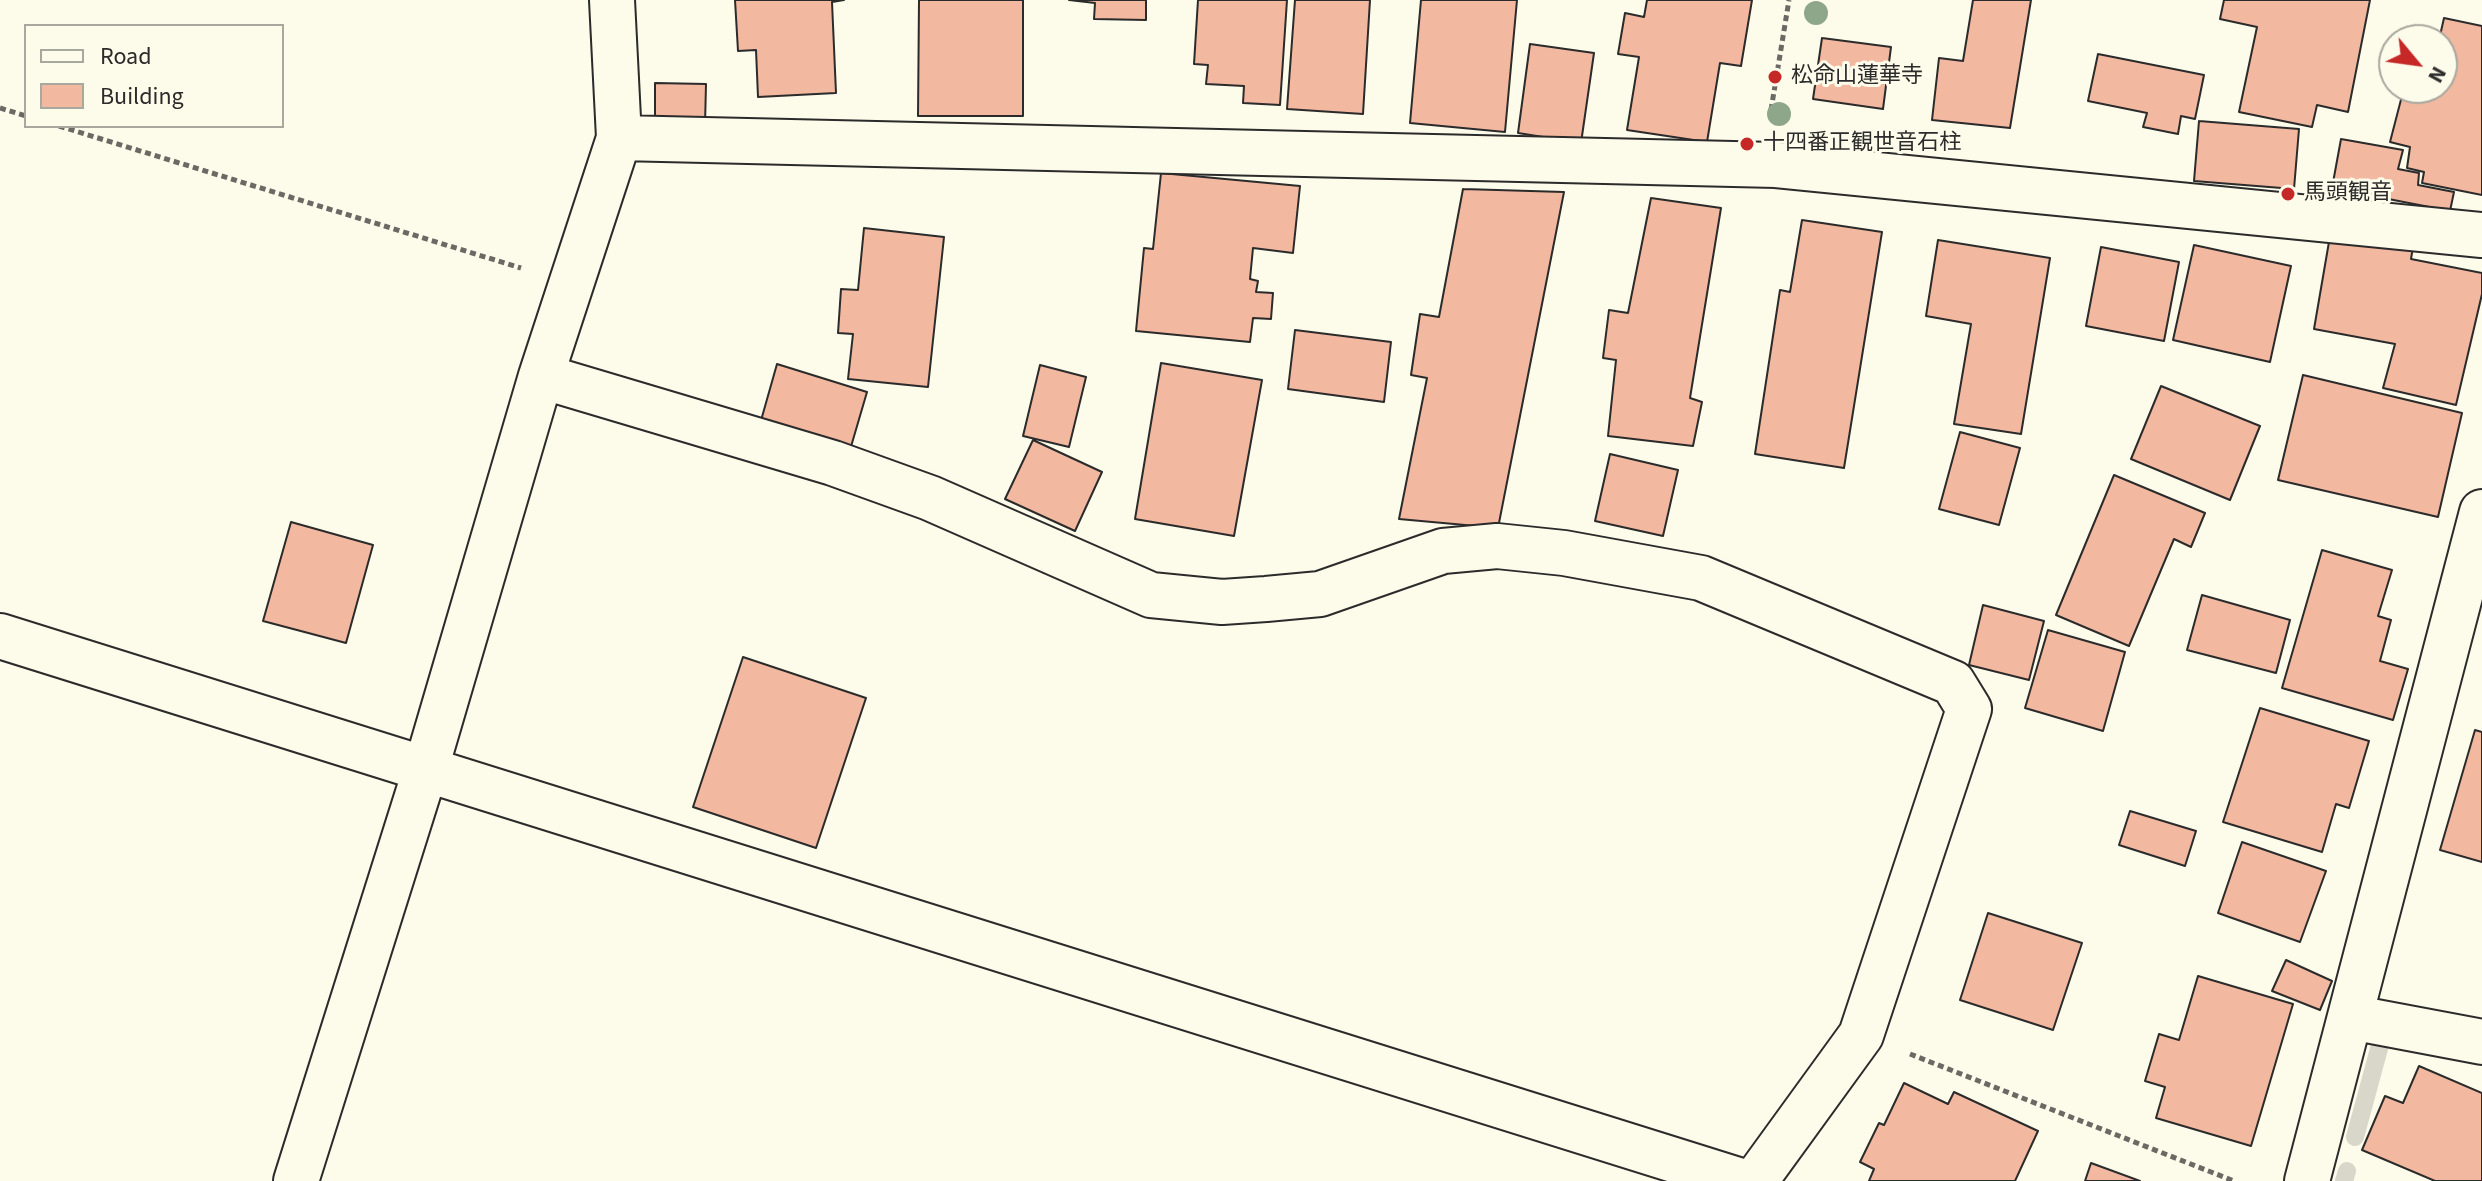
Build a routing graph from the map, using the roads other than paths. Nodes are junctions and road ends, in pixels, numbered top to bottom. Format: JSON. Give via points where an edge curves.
{"nodes":[{"id":1,"x":612,"y":0,"type":"edge"},
{"id":2,"x":619,"y":138,"type":"junction"},
{"id":3,"x":2482,"y":235,"type":"edge"},
{"id":4,"x":541,"y":376,"type":"junction"},
{"id":5,"x":2482,"y":512,"type":"edge"},
{"id":6,"x":0,"y":636,"type":"edge"},
{"id":7,"x":426,"y":768,"type":"junction"},
{"id":8,"x":2350,"y":1017,"type":"junction"},
{"id":9,"x":2482,"y":1042,"type":"edge"},
{"id":10,"x":296,"y":1181,"type":"edge"},
{"id":11,"x":1741,"y":1181,"type":"edge"},
{"id":12,"x":1755,"y":1181,"type":"edge"},
{"id":13,"x":2307,"y":1181,"type":"edge"}],
"edges":[{"from":1,"to":2,"type":"street"},
{"from":2,"to":3,"type":"street","via":[[1762,165]]},
{"from":2,"to":4,"type":"street"},
{"from":4,"to":7,"type":"street"},
{"from":4,"to":12,"type":"street","via":[[833,463],[930,498],[1151,595],[1222,602],[1320,594],[1443,551],[1497,546],[1564,553],[1701,578],[1953,683],[1969,709],[1861,1035]]},
{"from":5,"to":8,"type":"street"},
{"from":6,"to":7,"type":"street"},
{"from":7,"to":10,"type":"street"},
{"from":7,"to":11,"type":"street"},
{"from":8,"to":9,"type":"street"},
{"from":8,"to":13,"type":"street"}]}
